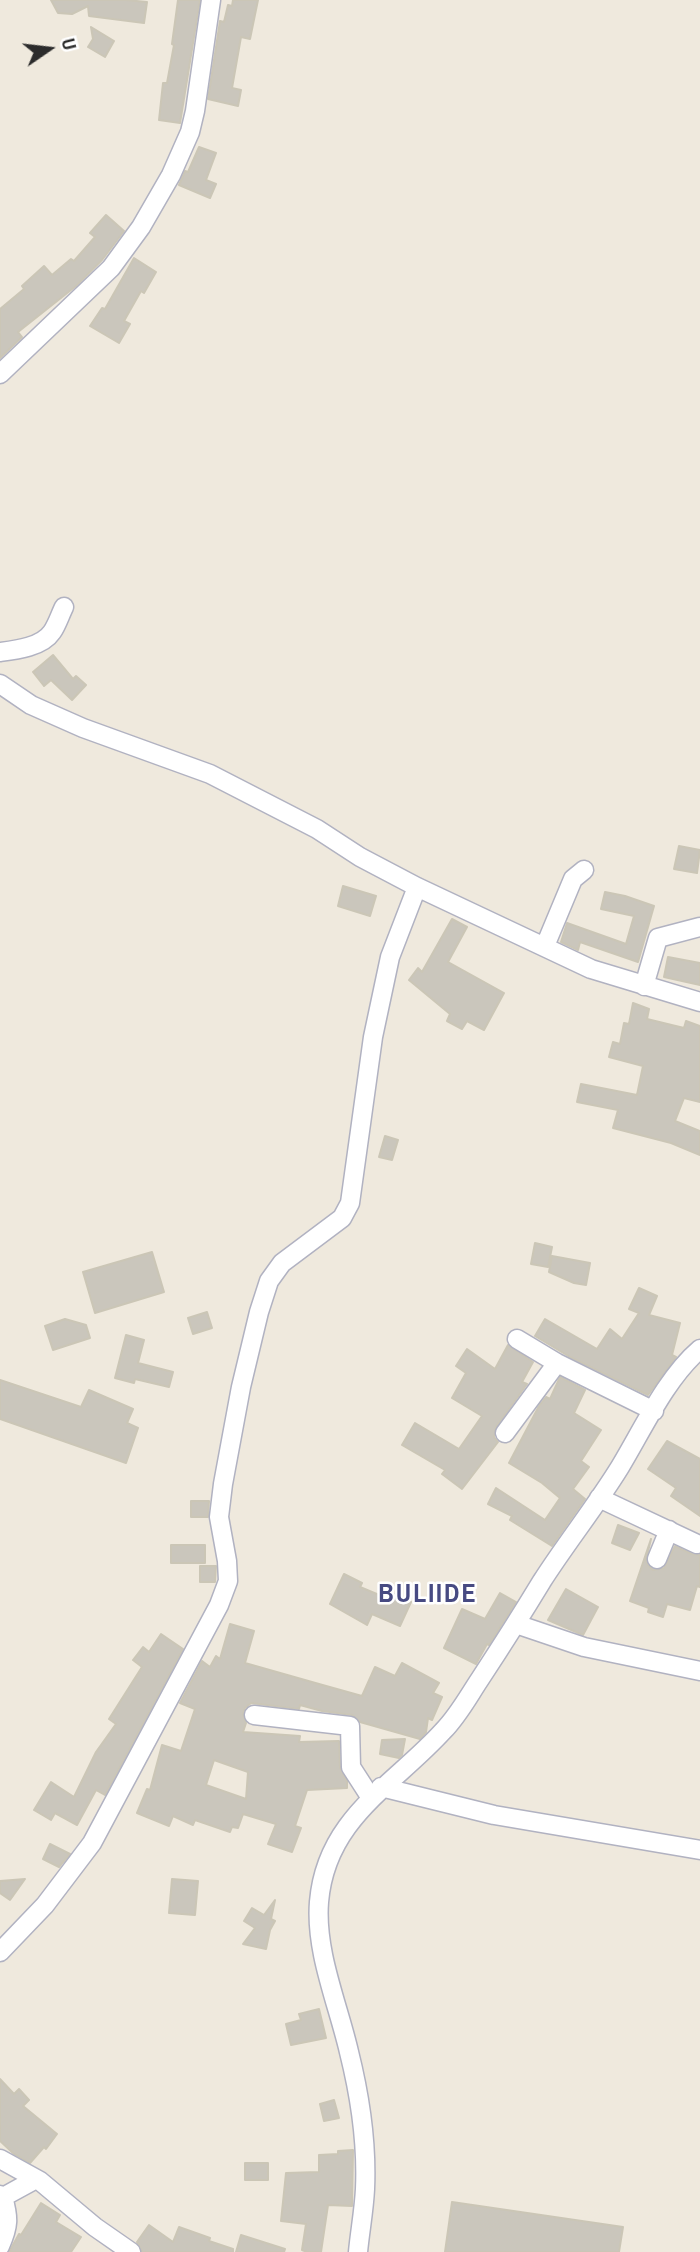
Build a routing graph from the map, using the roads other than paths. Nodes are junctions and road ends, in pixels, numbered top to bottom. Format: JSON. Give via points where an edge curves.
{"nodes":[{"id":1,"x":211,"y":0,"type":"edge"},
{"id":2,"x":0,"y":374,"type":"edge"},
{"id":3,"x":64,"y":607,"type":"dead end"},
{"id":4,"x":0,"y":652,"type":"edge"},
{"id":5,"x":0,"y":684,"type":"edge"},
{"id":6,"x":584,"y":870,"type":"dead end"},
{"id":7,"x":416,"y":887,"type":"junction"},
{"id":8,"x":700,"y":927,"type":"edge"},
{"id":9,"x":545,"y":946,"type":"junction"},
{"id":10,"x":643,"y":986,"type":"junction"},
{"id":11,"x":700,"y":1002,"type":"edge"},
{"id":12,"x":517,"y":1339,"type":"dead end"},
{"id":13,"x":700,"y":1349,"type":"edge"},
{"id":14,"x":557,"y":1363,"type":"junction"},
{"id":15,"x":654,"y":1411,"type":"junction"},
{"id":16,"x":505,"y":1433,"type":"dead end"},
{"id":17,"x":599,"y":1498,"type":"junction"},
{"id":18,"x":669,"y":1530,"type":"junction"},
{"id":19,"x":697,"y":1544,"type":"dead end"},
{"id":20,"x":657,"y":1559,"type":"dead end"},
{"id":21,"x":516,"y":1624,"type":"junction"},
{"id":22,"x":700,"y":1671,"type":"edge"},
{"id":23,"x":254,"y":1715,"type":"dead end"},
{"id":24,"x":376,"y":1792,"type":"junction"},
{"id":25,"x":700,"y":1850,"type":"edge"},
{"id":26,"x":0,"y":1952,"type":"edge"},
{"id":27,"x":0,"y":2159,"type":"edge"},
{"id":28,"x":36,"y":2179,"type":"junction"},
{"id":29,"x":1,"y":2196,"type":"edge"},
{"id":30,"x":0,"y":2246,"type":"edge"},
{"id":31,"x":131,"y":2252,"type":"edge"},
{"id":32,"x":358,"y":2252,"type":"edge"}],
"edges":[{"from":1,"to":2,"type":"street","via":[[195,111],[171,174],[111,268]]},
{"from":3,"to":4,"type":"street","via":[[47,638]]},
{"from":5,"to":7,"type":"street","via":[[30,705],[83,728],[210,774]]},
{"from":6,"to":9,"type":"street","via":[[573,879]]},
{"from":7,"to":9,"type":"street"},
{"from":7,"to":26,"type":"street","via":[[390,957],[365,1085],[350,1203],[342,1218],[282,1262],[269,1281],[259,1312],[223,1484],[219,1517],[228,1581],[219,1605],[92,1843],[45,1905]]},
{"from":8,"to":10,"type":"street","via":[[658,938]]},
{"from":9,"to":10,"type":"street","via":[[591,969]]},
{"from":10,"to":11,"type":"street"},
{"from":12,"to":14,"type":"street"},
{"from":13,"to":15,"type":"street"},
{"from":14,"to":15,"type":"street"},
{"from":14,"to":16,"type":"street"},
{"from":15,"to":17,"type":"street"},
{"from":17,"to":18,"type":"street"},
{"from":17,"to":21,"type":"street"},
{"from":18,"to":19,"type":"street"},
{"from":18,"to":20,"type":"street"},
{"from":21,"to":22,"type":"street","via":[[584,1647]]},
{"from":21,"to":24,"type":"street","via":[[446,1729]]},
{"from":23,"to":24,"type":"street","via":[[350,1726],[351,1767]]},
{"from":24,"to":25,"type":"street"},
{"from":24,"to":32,"type":"street","via":[[345,1831],[328,1863],[319,1904],[320,1937],[350,2055],[364,2146],[365,2191]]},
{"from":27,"to":28,"type":"street"},
{"from":28,"to":29,"type":"street"},
{"from":28,"to":31,"type":"street"},
{"from":29,"to":30,"type":"street","via":[[8,2229]]}]}
